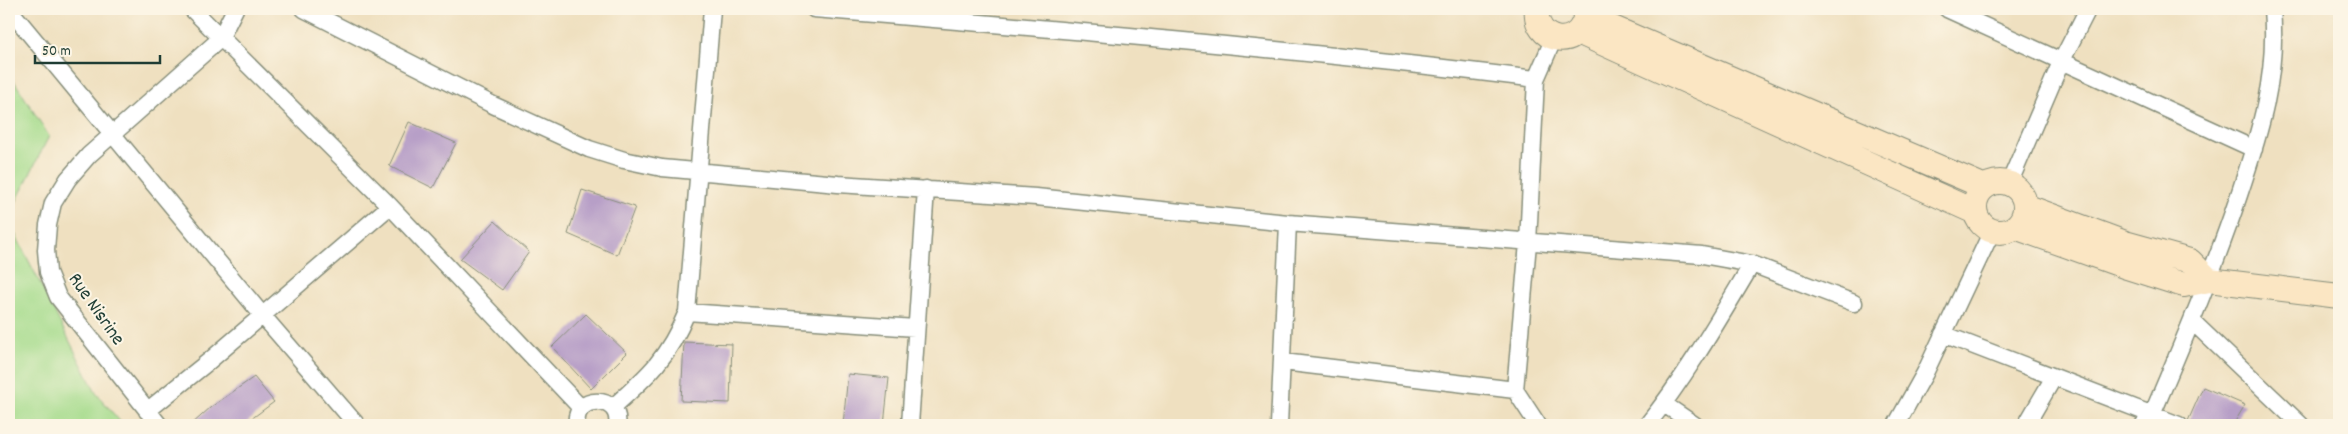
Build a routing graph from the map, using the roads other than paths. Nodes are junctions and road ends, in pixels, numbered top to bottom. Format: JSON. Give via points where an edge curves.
{"nodes":[{"id":1,"x":9,"y":9,"type":"edge"},
{"id":2,"x":192,"y":9,"type":"edge"},
{"id":3,"x":235,"y":9,"type":"edge"},
{"id":4,"x":304,"y":9,"type":"edge"},
{"id":5,"x":712,"y":9,"type":"edge"},
{"id":6,"x":814,"y":9,"type":"edge"},
{"id":7,"x":1947,"y":9,"type":"edge"},
{"id":8,"x":2088,"y":9,"type":"edge"},
{"id":9,"x":2272,"y":9,"type":"edge"},
{"id":10,"x":1530,"y":11,"type":"edge"},
{"id":11,"x":1583,"y":19,"type":"edge"},
{"id":12,"x":1554,"y":38,"type":"junction"},
{"id":13,"x":220,"y":39,"type":"junction"},
{"id":14,"x":2061,"y":62,"type":"junction"},
{"id":15,"x":1536,"y":79,"type":"junction"},
{"id":16,"x":1818,"y":115,"type":"junction"},
{"id":17,"x":114,"y":134,"type":"junction"},
{"id":18,"x":1807,"y":136,"type":"junction"},
{"id":19,"x":2254,"y":149,"type":"junction"},
{"id":20,"x":697,"y":172,"type":"junction"},
{"id":21,"x":2009,"y":184,"type":"junction"},
{"id":22,"x":1985,"y":187,"type":"junction"},
{"id":23,"x":926,"y":190,"type":"junction"},
{"id":24,"x":390,"y":206,"type":"junction"},
{"id":25,"x":2025,"y":206,"type":"junction"},
{"id":26,"x":1975,"y":212,"type":"junction"},
{"id":27,"x":1288,"y":223,"type":"junction"},
{"id":28,"x":2004,"y":229,"type":"junction"},
{"id":29,"x":1528,"y":242,"type":"junction"},
{"id":30,"x":1752,"y":264,"type":"junction"},
{"id":31,"x":2209,"y":280,"type":"junction"},
{"id":32,"x":2339,"y":296,"type":"edge"},
{"id":33,"x":1854,"y":303,"type":"dead end"},
{"id":34,"x":687,"y":312,"type":"junction"},
{"id":35,"x":263,"y":316,"type":"junction"},
{"id":36,"x":2192,"y":321,"type":"junction"},
{"id":37,"x":915,"y":328,"type":"junction"},
{"id":38,"x":1943,"y":334,"type":"junction"},
{"id":39,"x":1283,"y":362,"type":"junction"},
{"id":40,"x":2054,"y":377,"type":"junction"},
{"id":41,"x":1515,"y":390,"type":"junction"},
{"id":42,"x":1664,"y":404,"type":"junction"},
{"id":43,"x":581,"y":408,"type":"junction"},
{"id":44,"x":613,"y":408,"type":"junction"},
{"id":45,"x":147,"y":411,"type":"junction"},
{"id":46,"x":2148,"y":420,"type":"edge"},
{"id":47,"x":159,"y":425,"type":"edge"},
{"id":48,"x":357,"y":425,"type":"edge"},
{"id":49,"x":577,"y":425,"type":"edge"},
{"id":50,"x":617,"y":425,"type":"edge"},
{"id":51,"x":910,"y":425,"type":"edge"},
{"id":52,"x":1279,"y":425,"type":"edge"},
{"id":53,"x":1538,"y":425,"type":"edge"},
{"id":54,"x":1647,"y":425,"type":"edge"},
{"id":55,"x":1695,"y":425,"type":"edge"},
{"id":56,"x":1896,"y":425,"type":"edge"},
{"id":57,"x":2026,"y":425,"type":"edge"},
{"id":58,"x":2179,"y":425,"type":"edge"},
{"id":59,"x":2302,"y":425,"type":"edge"}],
"edges":[{"from":1,"to":17,"type":"street"},
{"from":2,"to":13,"type":"street"},
{"from":3,"to":13,"type":"street"},
{"from":4,"to":20,"type":"street","via":[[493,105],[589,148],[624,160]]},
{"from":5,"to":20,"type":"street"},
{"from":6,"to":15,"type":"street","via":[[1243,46]]},
{"from":7,"to":14,"type":"street"},
{"from":8,"to":14,"type":"street"},
{"from":9,"to":19,"type":"street","via":[[2268,100]]},
{"from":10,"to":12,"type":"street","via":[[1545,33]]},
{"from":11,"to":12,"type":"street","via":[[1567,38]]},
{"from":11,"to":16,"type":"street"},
{"from":11,"to":18,"type":"street"},
{"from":12,"to":15,"type":"street"},
{"from":13,"to":17,"type":"street","name":"Rue Nisrine"},
{"from":13,"to":24,"type":"street"},
{"from":14,"to":19,"type":"street"},
{"from":14,"to":21,"type":"street"},
{"from":15,"to":29,"type":"street"},
{"from":16,"to":18,"type":"street"},
{"from":16,"to":22,"type":"street"},
{"from":17,"to":35,"type":"street"},
{"from":17,"to":45,"type":"street","name":"Rue Nisrine","via":[[68,179],[53,203],[48,225],[48,272],[58,297]]},
{"from":18,"to":26,"type":"street"},
{"from":19,"to":31,"type":"street"},
{"from":20,"to":23,"type":"street"},
{"from":20,"to":34,"type":"street","via":[[696,227]]},
{"from":21,"to":22,"type":"street","via":[[1993,183]]},
{"from":21,"to":25,"type":"street","via":[[2020,193]]},
{"from":22,"to":26,"type":"street","via":[[1978,194]]},
{"from":23,"to":27,"type":"street","via":[[1036,197]]},
{"from":23,"to":37,"type":"street"},
{"from":24,"to":35,"type":"street"},
{"from":24,"to":43,"type":"street"},
{"from":25,"to":28,"type":"street","via":[[2021,221]]},
{"from":25,"to":31,"type":"street","via":[[2125,243],[2190,261]]},
{"from":26,"to":28,"type":"street","via":[[1984,227]]},
{"from":27,"to":29,"type":"street"},
{"from":27,"to":39,"type":"street"},
{"from":28,"to":31,"type":"street","via":[[2184,285]]},
{"from":28,"to":38,"type":"street"},
{"from":29,"to":30,"type":"street","via":[[1702,256]]},
{"from":29,"to":41,"type":"street"},
{"from":30,"to":33,"type":"street"},
{"from":30,"to":42,"type":"street"},
{"from":31,"to":32,"type":"street"},
{"from":31,"to":36,"type":"street"},
{"from":34,"to":37,"type":"street"},
{"from":34,"to":44,"type":"street","via":[[677,337],[651,374]]},
{"from":35,"to":45,"type":"street"},
{"from":35,"to":48,"type":"street"},
{"from":36,"to":46,"type":"street"},
{"from":36,"to":59,"type":"street"},
{"from":37,"to":51,"type":"street"},
{"from":38,"to":40,"type":"street"},
{"from":38,"to":56,"type":"street"},
{"from":39,"to":41,"type":"street"},
{"from":39,"to":52,"type":"street"},
{"from":40,"to":46,"type":"street"},
{"from":40,"to":57,"type":"street"},
{"from":41,"to":53,"type":"street"},
{"from":42,"to":54,"type":"street"},
{"from":42,"to":55,"type":"street"},
{"from":43,"to":44,"type":"street","via":[[600,401]]},
{"from":43,"to":49,"type":"street"},
{"from":44,"to":50,"type":"street","via":[[617,414]]},
{"from":45,"to":47,"type":"street","name":"Rue Nisrine"},
{"from":46,"to":58,"type":"street"}]}
